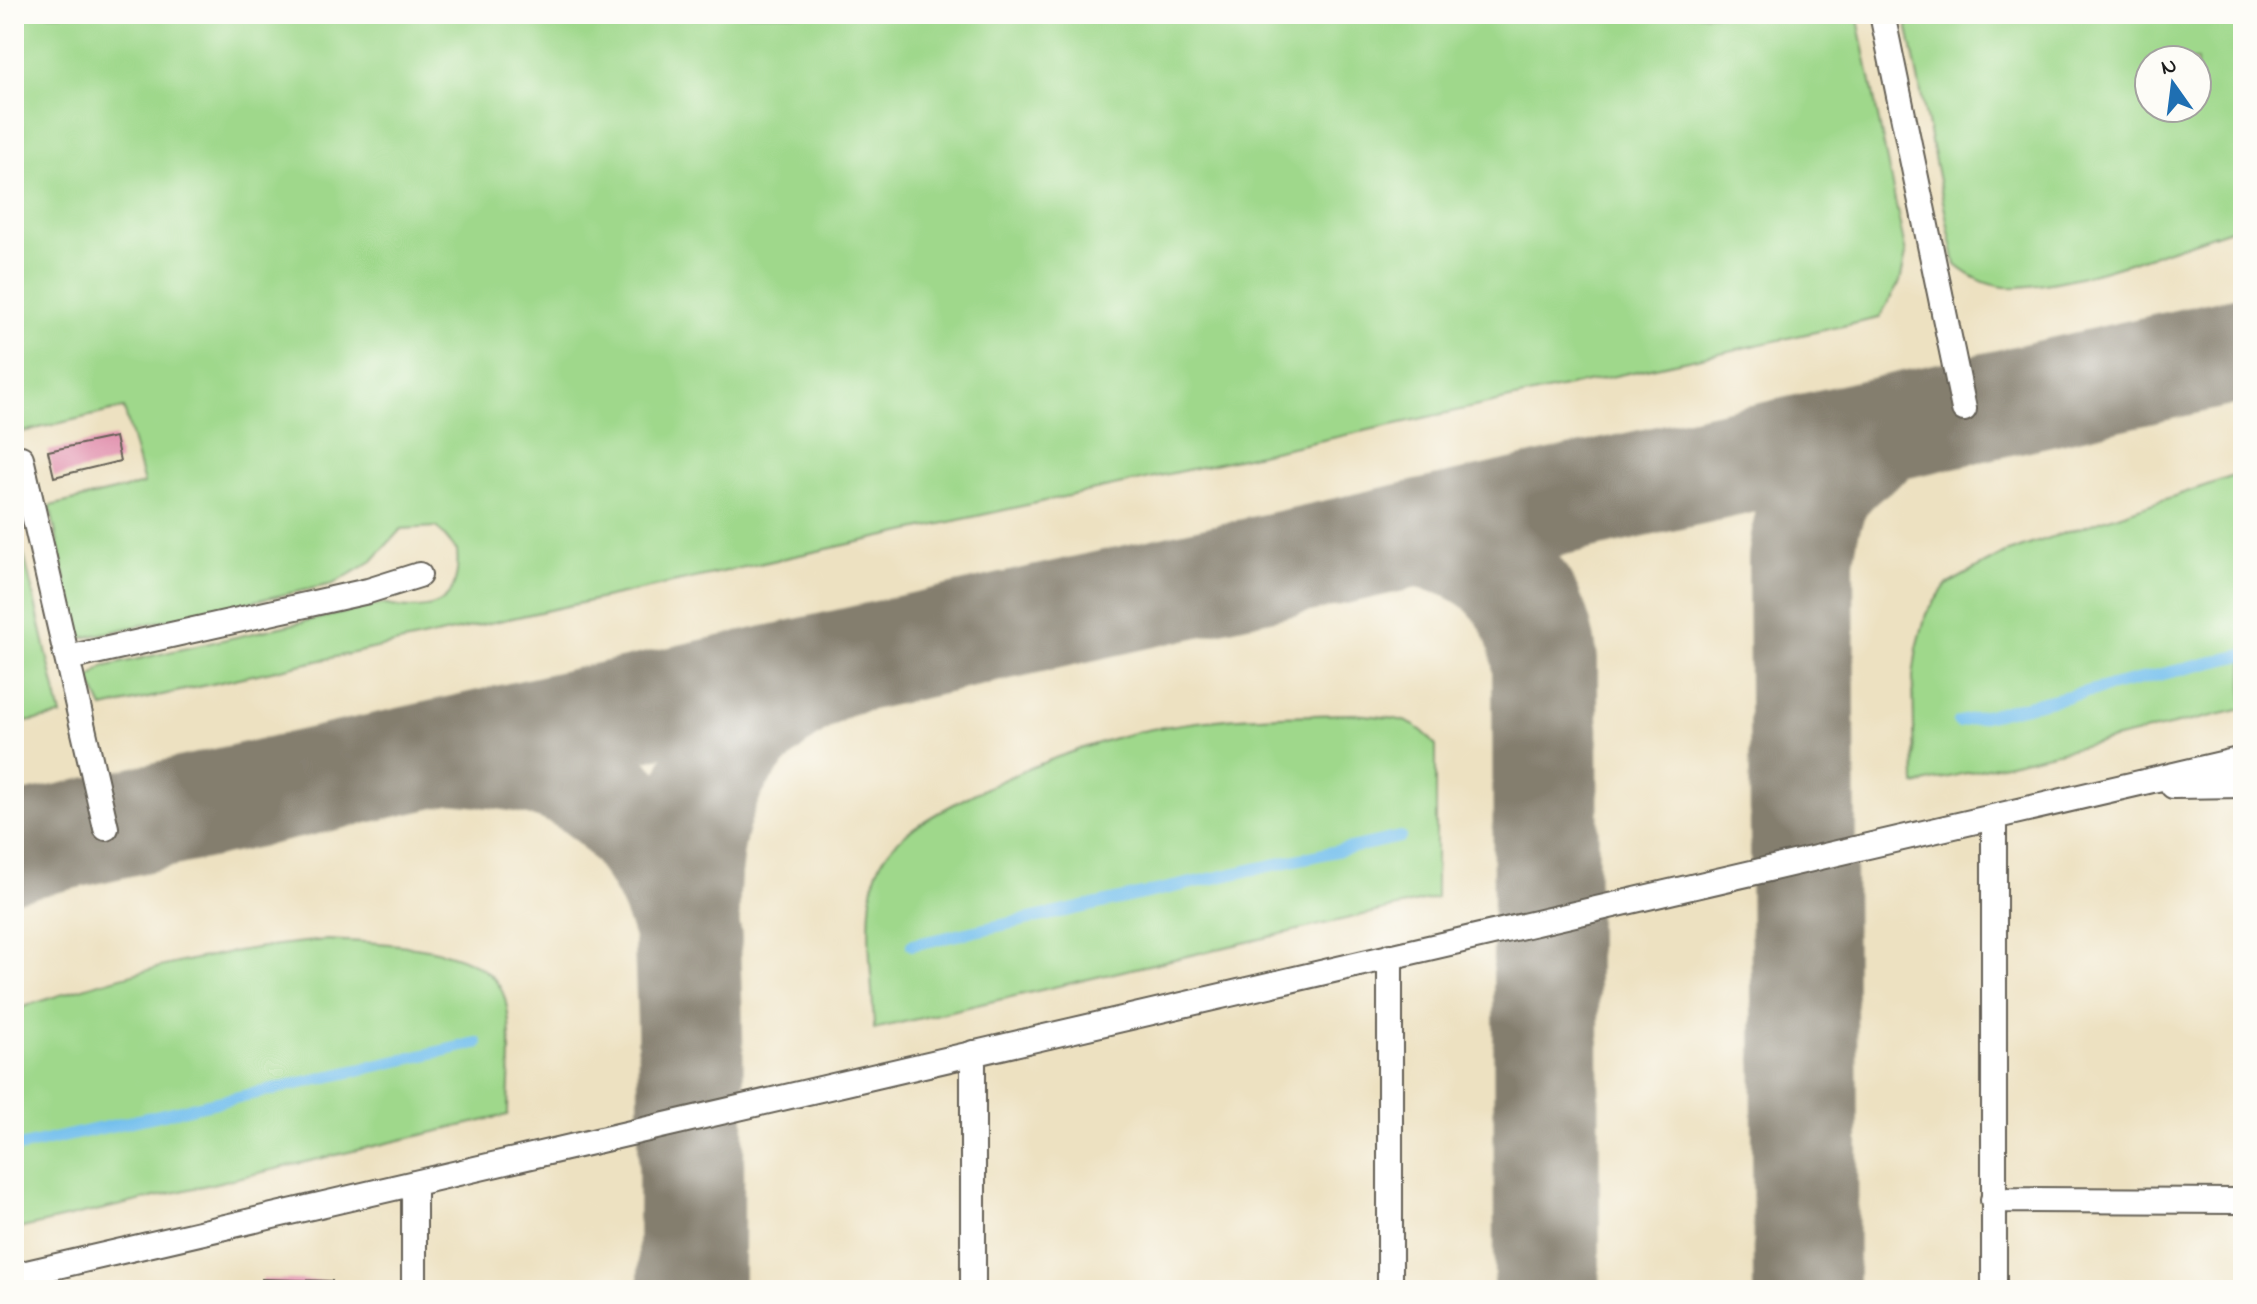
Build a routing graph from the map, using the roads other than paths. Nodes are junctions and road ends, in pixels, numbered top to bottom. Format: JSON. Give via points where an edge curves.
{"nodes":[{"id":1,"x":1882,"y":14,"type":"edge"},
{"id":2,"x":1964,"y":409,"type":"dead end"},
{"id":3,"x":21,"y":458,"type":"dead end"},
{"id":4,"x":419,"y":575,"type":"dead end"},
{"id":5,"x":68,"y":658,"type":"junction"},
{"id":6,"x":2243,"y":759,"type":"edge"},
{"id":7,"x":2243,"y":785,"type":"edge"},
{"id":8,"x":2130,"y":786,"type":"junction"},
{"id":9,"x":1994,"y":818,"type":"junction"},
{"id":10,"x":106,"y":828,"type":"dead end"},
{"id":11,"x":1390,"y":956,"type":"junction"},
{"id":12,"x":973,"y":1053,"type":"junction"},
{"id":13,"x":414,"y":1183,"type":"junction"},
{"id":14,"x":1993,"y":1200,"type":"junction"},
{"id":15,"x":2243,"y":1201,"type":"edge"},
{"id":16,"x":14,"y":1276,"type":"edge"},
{"id":17,"x":414,"y":1290,"type":"edge"},
{"id":18,"x":973,"y":1290,"type":"edge"},
{"id":19,"x":1390,"y":1290,"type":"edge"},
{"id":20,"x":1994,"y":1290,"type":"edge"}],
"edges":[{"from":1,"to":2,"type":"lane"},
{"from":3,"to":5,"type":"lane"},
{"from":4,"to":5,"type":"lane"},
{"from":5,"to":10,"type":"lane"},
{"from":6,"to":8,"type":"lane"},
{"from":7,"to":8,"type":"lane"},
{"from":8,"to":9,"type":"lane"},
{"from":9,"to":11,"type":"lane"},
{"from":9,"to":14,"type":"lane"},
{"from":11,"to":12,"type":"lane"},
{"from":11,"to":19,"type":"lane"},
{"from":12,"to":13,"type":"lane"},
{"from":12,"to":18,"type":"lane"},
{"from":13,"to":16,"type":"lane"},
{"from":13,"to":17,"type":"lane"},
{"from":14,"to":15,"type":"lane"},
{"from":14,"to":20,"type":"lane"}]}
